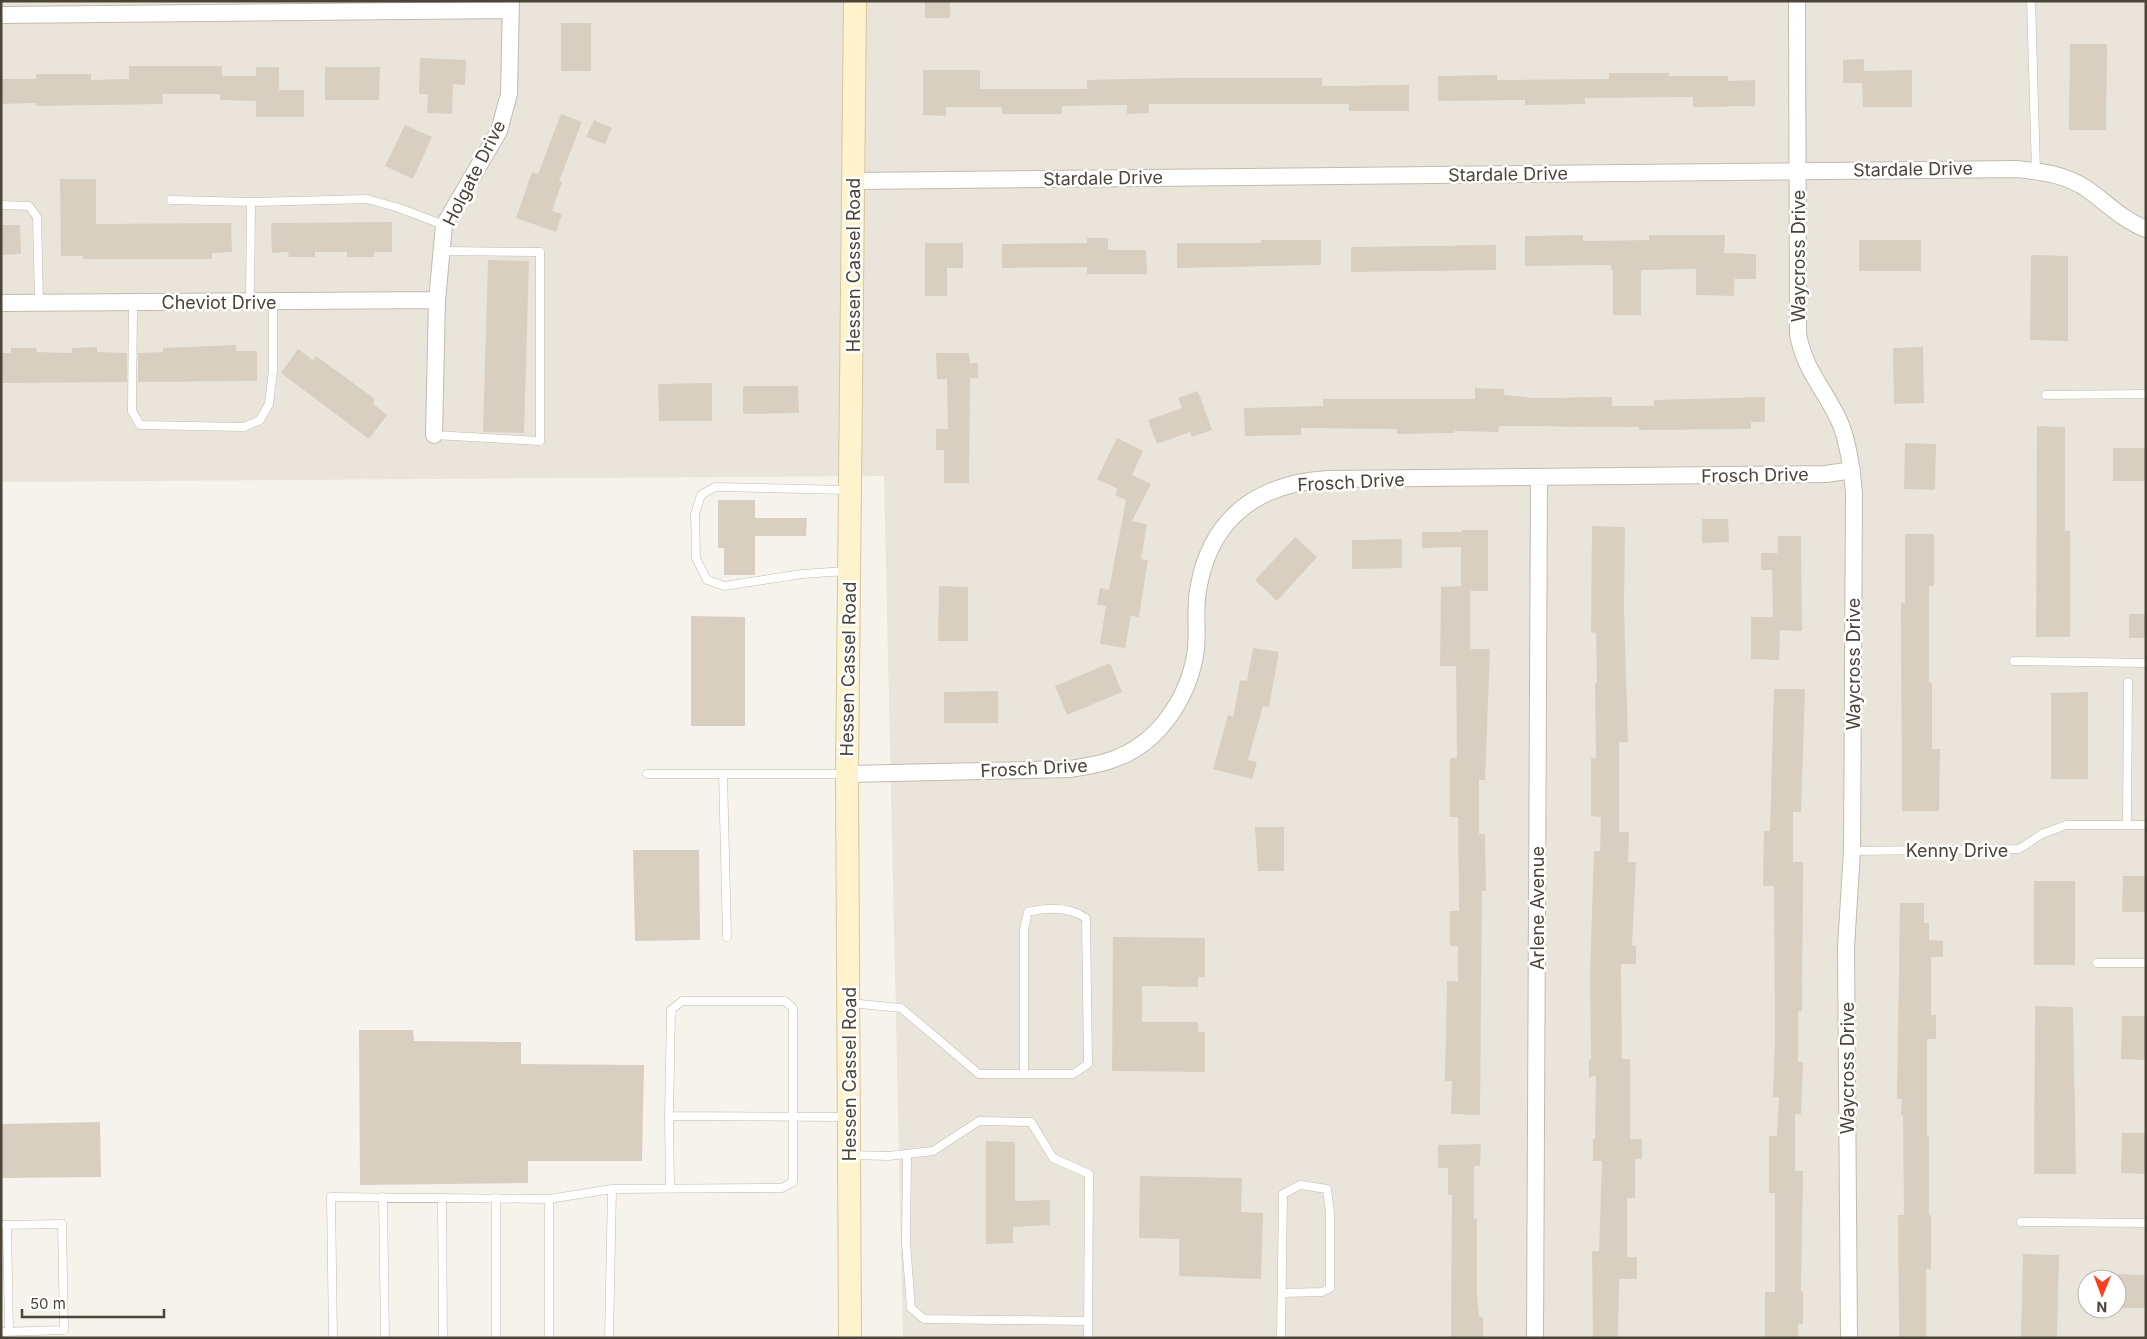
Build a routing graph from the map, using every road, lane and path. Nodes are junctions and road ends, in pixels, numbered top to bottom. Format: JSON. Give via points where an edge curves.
{"nodes":[{"id":1,"x":855,"y":1,"type":"edge"},
{"id":2,"x":1797,"y":1,"type":"edge"},
{"id":3,"x":2031,"y":1,"type":"edge"},
{"id":4,"x":511,"y":6,"type":"edge"},
{"id":5,"x":1,"y":15,"type":"edge"},
{"id":6,"x":1798,"y":170,"type":"junction"},
{"id":7,"x":2036,"y":171,"type":"junction"},
{"id":8,"x":854,"y":181,"type":"junction"},
{"id":9,"x":171,"y":200,"type":"dead end"},
{"id":10,"x":251,"y":202,"type":"junction"},
{"id":11,"x":1,"y":205,"type":"edge"},
{"id":12,"x":444,"y":225,"type":"junction"},
{"id":13,"x":2146,"y":229,"type":"edge"},
{"id":14,"x":442,"y":251,"type":"junction"},
{"id":15,"x":437,"y":300,"type":"junction"},
{"id":16,"x":250,"y":301,"type":"junction"},
{"id":17,"x":273,"y":301,"type":"junction"},
{"id":18,"x":39,"y":302,"type":"junction"},
{"id":19,"x":133,"y":302,"type":"junction"},
{"id":20,"x":1,"y":303,"type":"edge"},
{"id":21,"x":2146,"y":394,"type":"edge"},
{"id":22,"x":2046,"y":395,"type":"dead end"},
{"id":23,"x":434,"y":435,"type":"joint"},
{"id":24,"x":1852,"y":470,"type":"junction"},
{"id":25,"x":1539,"y":478,"type":"junction"},
{"id":26,"x":851,"y":490,"type":"junction"},
{"id":27,"x":849,"y":571,"type":"junction"},
{"id":28,"x":2014,"y":661,"type":"dead end"},
{"id":29,"x":2146,"y":663,"type":"edge"},
{"id":30,"x":2128,"y":682,"type":"dead end"},
{"id":31,"x":647,"y":774,"type":"dead end"},
{"id":32,"x":723,"y":774,"type":"junction"},
{"id":33,"x":847,"y":774,"type":"junction"},
{"id":34,"x":2126,"y":825,"type":"junction"},
{"id":35,"x":2146,"y":825,"type":"edge"},
{"id":36,"x":1852,"y":851,"type":"junction"},
{"id":37,"x":727,"y":937,"type":"dead end"},
{"id":38,"x":2097,"y":963,"type":"dead end"},
{"id":39,"x":2146,"y":963,"type":"edge"},
{"id":40,"x":848,"y":1002,"type":"junction"},
{"id":41,"x":1024,"y":1074,"type":"junction"},
{"id":42,"x":668,"y":1116,"type":"junction"},
{"id":43,"x":794,"y":1116,"type":"junction"},
{"id":44,"x":849,"y":1116,"type":"junction"},
{"id":45,"x":907,"y":1154,"type":"junction"},
{"id":46,"x":849,"y":1155,"type":"junction"},
{"id":47,"x":612,"y":1189,"type":"junction"},
{"id":48,"x":670,"y":1189,"type":"junction"},
{"id":49,"x":383,"y":1197,"type":"junction"},
{"id":50,"x":442,"y":1198,"type":"junction"},
{"id":51,"x":496,"y":1198,"type":"junction"},
{"id":52,"x":549,"y":1199,"type":"junction"},
{"id":53,"x":2021,"y":1222,"type":"dead end"},
{"id":54,"x":2146,"y":1223,"type":"edge"},
{"id":55,"x":4,"y":1225,"type":"edge"},
{"id":56,"x":1282,"y":1293,"type":"junction"},
{"id":57,"x":1088,"y":1321,"type":"junction"},
{"id":58,"x":5,"y":1331,"type":"edge"},
{"id":59,"x":333,"y":1338,"type":"edge"},
{"id":60,"x":386,"y":1338,"type":"edge"},
{"id":61,"x":443,"y":1338,"type":"edge"},
{"id":62,"x":496,"y":1338,"type":"edge"},
{"id":63,"x":549,"y":1338,"type":"edge"},
{"id":64,"x":609,"y":1338,"type":"edge"},
{"id":65,"x":850,"y":1338,"type":"edge"},
{"id":66,"x":1088,"y":1338,"type":"edge"},
{"id":67,"x":1281,"y":1338,"type":"edge"},
{"id":68,"x":1535,"y":1338,"type":"edge"},
{"id":69,"x":1849,"y":1338,"type":"edge"}],
"edges":[{"from":1,"to":8,"type":"main road","name":"Hessen Cassel Road"},
{"from":2,"to":6,"type":"street","name":"Waycross Drive"},
{"from":3,"to":7,"type":"lane"},
{"from":4,"to":5,"type":"street"},
{"from":4,"to":12,"type":"street","name":"Holgate Drive","via":[[510,94],[499,131]]},
{"from":6,"to":7,"type":"street","name":"Stardale Drive","via":[[1996,168]]},
{"from":6,"to":8,"type":"street","name":"Stardale Drive"},
{"from":6,"to":24,"type":"street","name":"Waycross Drive","via":[[1800,348],[1811,375],[1841,425]]},
{"from":7,"to":13,"type":"street","name":"Stardale Drive","via":[[2069,179],[2126,219]]},
{"from":8,"to":26,"type":"main road","name":"Hessen Cassel Road"},
{"from":9,"to":10,"type":"lane"},
{"from":10,"to":12,"type":"lane","via":[[367,199]]},
{"from":10,"to":16,"type":"lane"},
{"from":11,"to":18,"type":"lane","via":[[29,206],[37,217]]},
{"from":12,"to":14,"type":"street","name":"Holgate Drive"},
{"from":14,"to":15,"type":"street","name":"Holgate Drive"},
{"from":14,"to":23,"type":"lane","via":[[540,252],[540,441]]},
{"from":15,"to":17,"type":"street","name":"Cheviot Drive"},
{"from":15,"to":23,"type":"street","name":"Holgate Drive"},
{"from":16,"to":17,"type":"street","name":"Cheviot Drive"},
{"from":16,"to":19,"type":"street","name":"Cheviot Drive"},
{"from":17,"to":19,"type":"lane","via":[[273,371],[269,404],[260,420],[244,427],[140,425],[132,411]]},
{"from":18,"to":19,"type":"street","name":"Cheviot Drive"},
{"from":18,"to":20,"type":"street","name":"Cheviot Drive"},
{"from":21,"to":22,"type":"lane"},
{"from":24,"to":25,"type":"street","name":"Frosch Drive","via":[[1826,474]]},
{"from":24,"to":36,"type":"street","name":"Waycross Drive"},
{"from":25,"to":33,"type":"street","name":"Frosch Drive","via":[[1328,479],[1286,485],[1265,494],[1231,517],[1219,532],[1209,550],[1199,585],[1196,648],[1188,682],[1170,716],[1136,748],[1115,759],[1070,769]]},
{"from":25,"to":68,"type":"street","name":"Arlene Avenue"},
{"from":26,"to":27,"type":"main road","name":"Hessen Cassel Road"},
{"from":26,"to":27,"type":"lane","via":[[715,486],[701,494],[695,514],[696,558],[707,580],[724,586],[802,574]]},
{"from":27,"to":33,"type":"main road","name":"Hessen Cassel Road"},
{"from":28,"to":29,"type":"lane"},
{"from":30,"to":34,"type":"lane"},
{"from":31,"to":32,"type":"lane"},
{"from":32,"to":33,"type":"lane"},
{"from":32,"to":37,"type":"lane"},
{"from":33,"to":40,"type":"main road","name":"Hessen Cassel Road"},
{"from":34,"to":35,"type":"lane","name":"Kenny Drive"},
{"from":34,"to":36,"type":"lane","name":"Kenny Drive","via":[[2066,825],[2042,834],[2019,849]]},
{"from":36,"to":69,"type":"street","name":"Waycross Drive","via":[[1846,947]]},
{"from":38,"to":39,"type":"lane"},
{"from":40,"to":41,"type":"lane","via":[[900,1008],[979,1074]]},
{"from":40,"to":44,"type":"main road","name":"Hessen Cassel Road"},
{"from":41,"to":41,"type":"lane","via":[[1073,1074],[1088,1064],[1086,918],[1073,910],[1039,909],[1028,912],[1024,929]]},
{"from":42,"to":43,"type":"lane"},
{"from":42,"to":43,"type":"lane","via":[[671,1010],[682,1001],[785,1001],[793,1008]]},
{"from":42,"to":48,"type":"lane"},
{"from":43,"to":44,"type":"lane"},
{"from":43,"to":48,"type":"lane","via":[[793,1182],[782,1188]]},
{"from":44,"to":46,"type":"main road","name":"Hessen Cassel Road"},
{"from":45,"to":46,"type":"lane"},
{"from":45,"to":57,"type":"lane","via":[[906,1243],[911,1308],[924,1319]]},
{"from":45,"to":57,"type":"lane","via":[[933,1151],[979,1121],[1031,1122],[1053,1158],[1089,1174]]},
{"from":46,"to":65,"type":"main road","name":"Hessen Cassel Road"},
{"from":47,"to":48,"type":"lane"},
{"from":47,"to":52,"type":"lane"},
{"from":47,"to":64,"type":"lane"},
{"from":49,"to":50,"type":"lane"},
{"from":49,"to":59,"type":"lane","via":[[331,1197]]},
{"from":49,"to":60,"type":"lane"},
{"from":50,"to":51,"type":"lane"},
{"from":50,"to":61,"type":"lane"},
{"from":51,"to":52,"type":"lane"},
{"from":51,"to":62,"type":"lane"},
{"from":52,"to":63,"type":"lane"},
{"from":53,"to":54,"type":"lane"},
{"from":55,"to":58,"type":"lane"},
{"from":55,"to":58,"type":"lane","via":[[62,1224],[64,1320],[64,1330]]},
{"from":56,"to":56,"type":"lane","via":[[1282,1194],[1300,1185],[1327,1189],[1330,1288],[1322,1292]]},
{"from":56,"to":67,"type":"lane"},
{"from":57,"to":66,"type":"lane"}]}
